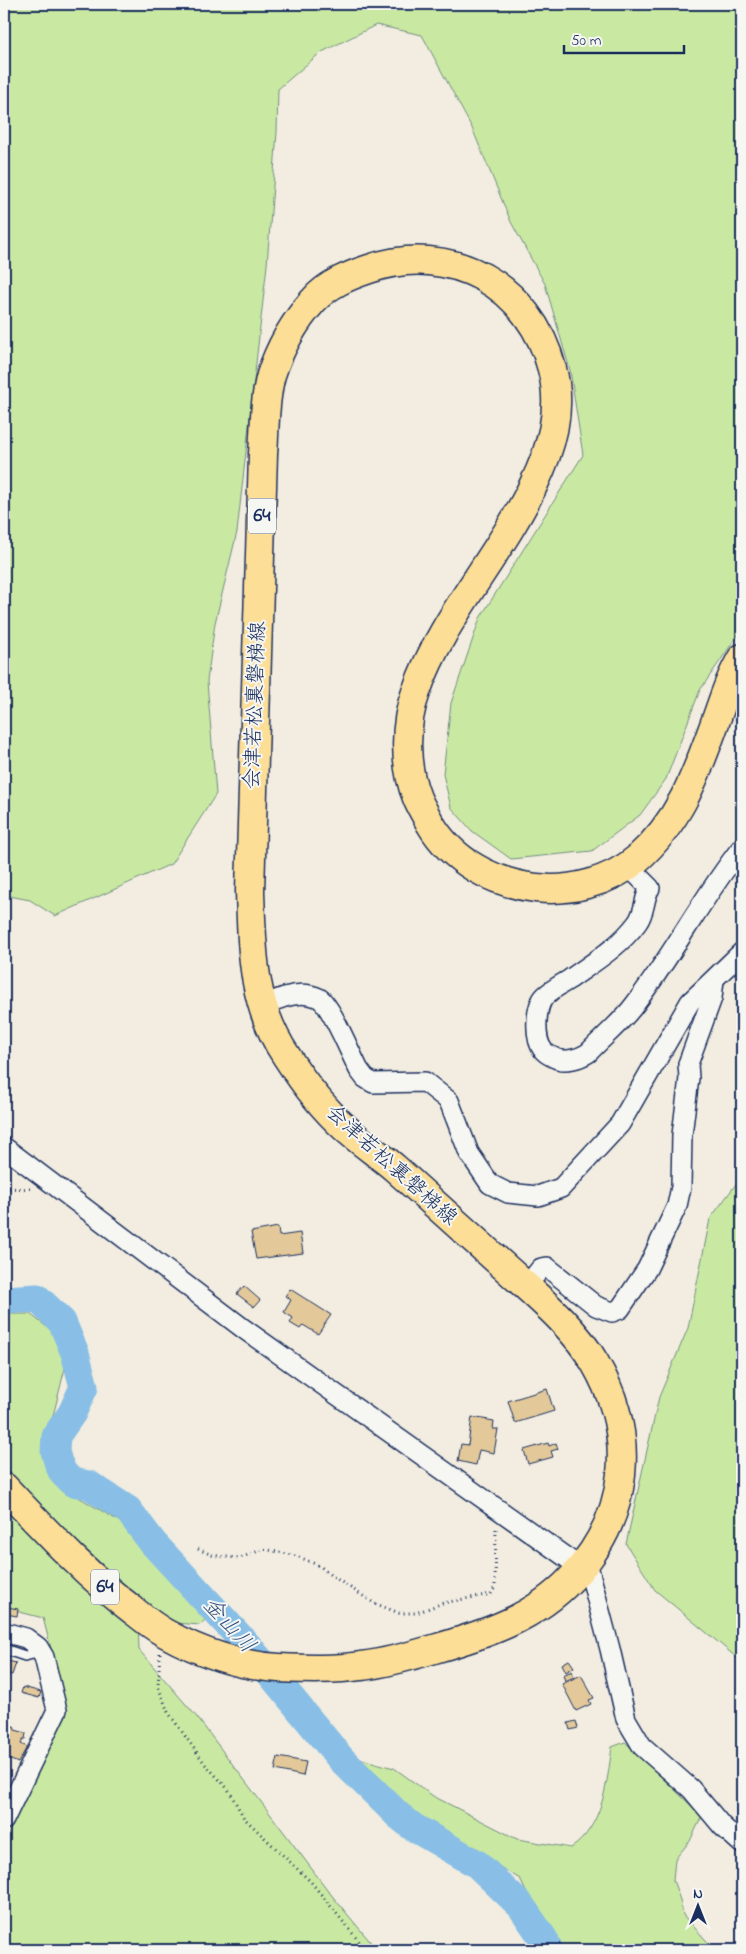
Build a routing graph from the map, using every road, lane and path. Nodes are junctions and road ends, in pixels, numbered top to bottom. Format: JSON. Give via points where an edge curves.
{"nodes":[{"id":1,"x":742,"y":658,"type":"edge"},
{"id":2,"x":742,"y":846,"type":"edge"},
{"id":3,"x":628,"y":866,"type":"junction"},
{"id":4,"x":742,"y":952,"type":"edge"},
{"id":5,"x":714,"y":980,"type":"junction"},
{"id":6,"x":263,"y":1006,"type":"junction"},
{"id":7,"x":4,"y":1147,"type":"edge"},
{"id":8,"x":526,"y":1286,"type":"junction"},
{"id":9,"x":4,"y":1487,"type":"edge"},
{"id":10,"x":496,"y":1509,"type":"junction"},
{"id":11,"x":198,"y":1549,"type":"dead end"},
{"id":12,"x":584,"y":1565,"type":"junction"},
{"id":13,"x":4,"y":1632,"type":"edge"},
{"id":14,"x":162,"y":1632,"type":"junction"},
{"id":15,"x":4,"y":1649,"type":"edge"},
{"id":16,"x":41,"y":1652,"type":"junction"},
{"id":17,"x":4,"y":1820,"type":"edge"},
{"id":18,"x":742,"y":1844,"type":"edge"},
{"id":19,"x":366,"y":1950,"type":"edge"}],
"edges":[{"from":1,"to":3,"type":"main road","name":"会津若松裏磐梯線","number":"64","via":[[726,691],[694,781],[681,805],[649,848]]},
{"from":2,"to":3,"type":"street","via":[[634,1005],[588,1053],[559,1060],[542,1049],[537,1012],[544,996],[606,954],[637,923],[645,910],[646,894],[650,888]]},
{"from":3,"to":6,"type":"main road","name":"会津若松裏磐梯線","number":"64","via":[[587,884],[564,888],[541,889],[499,881],[463,861],[438,836],[417,799],[409,768],[408,728],[414,695],[440,639],[502,544],[546,461],[556,420],[556,383],[546,347],[525,313],[495,284],[480,275],[459,266],[415,259],[358,272],[324,291],[294,326],[271,375],[267,399],[250,891],[252,954]]},
{"from":4,"to":5,"type":"street"},
{"from":5,"to":6,"type":"street","via":[[690,1002],[620,1124],[561,1188],[538,1196],[508,1193],[490,1184],[469,1153],[449,1101],[425,1082],[373,1083],[365,1078],[329,1009],[319,999],[305,995],[288,996]]},
{"from":5,"to":8,"type":"street","via":[[712,998],[688,1064],[681,1187],[677,1206],[647,1269],[620,1309],[612,1312],[596,1306],[546,1267],[541,1268]]},
{"from":6,"to":8,"type":"main road","name":"会津若松裏磐梯線","number":"64","via":[[274,1037],[326,1110]]},
{"from":7,"to":10,"type":"street","via":[[244,1329]]},
{"from":8,"to":12,"type":"main road","name":"会津若松裏磐梯線","number":"64","via":[[572,1332],[596,1364],[616,1410],[621,1432],[620,1485],[615,1507],[604,1534]]},
{"from":9,"to":14,"type":"main road","name":"会津若松裏磐梯線","number":"64","via":[[78,1563]]},
{"from":10,"to":11,"type":"path","via":[[495,1587],[491,1594],[443,1603],[416,1613],[399,1613],[374,1603],[320,1566],[297,1556],[264,1549],[240,1558],[212,1555]]},
{"from":10,"to":12,"type":"street"},
{"from":12,"to":14,"type":"main road","name":"会津若松裏磐梯線","number":"64","via":[[556,1595],[514,1621],[469,1639],[362,1666],[319,1670],[263,1667],[226,1658]]},
{"from":12,"to":18,"type":"street","via":[[610,1649],[626,1719],[642,1746],[691,1789]]},
{"from":13,"to":16,"type":"street","via":[[26,1638]]},
{"from":14,"to":19,"type":"path","via":[[158,1686],[168,1712],[204,1764],[228,1790],[244,1818],[311,1882]]},
{"from":15,"to":16,"type":"lane","via":[[25,1656]]},
{"from":16,"to":17,"type":"street","via":[[57,1710]]}]}
